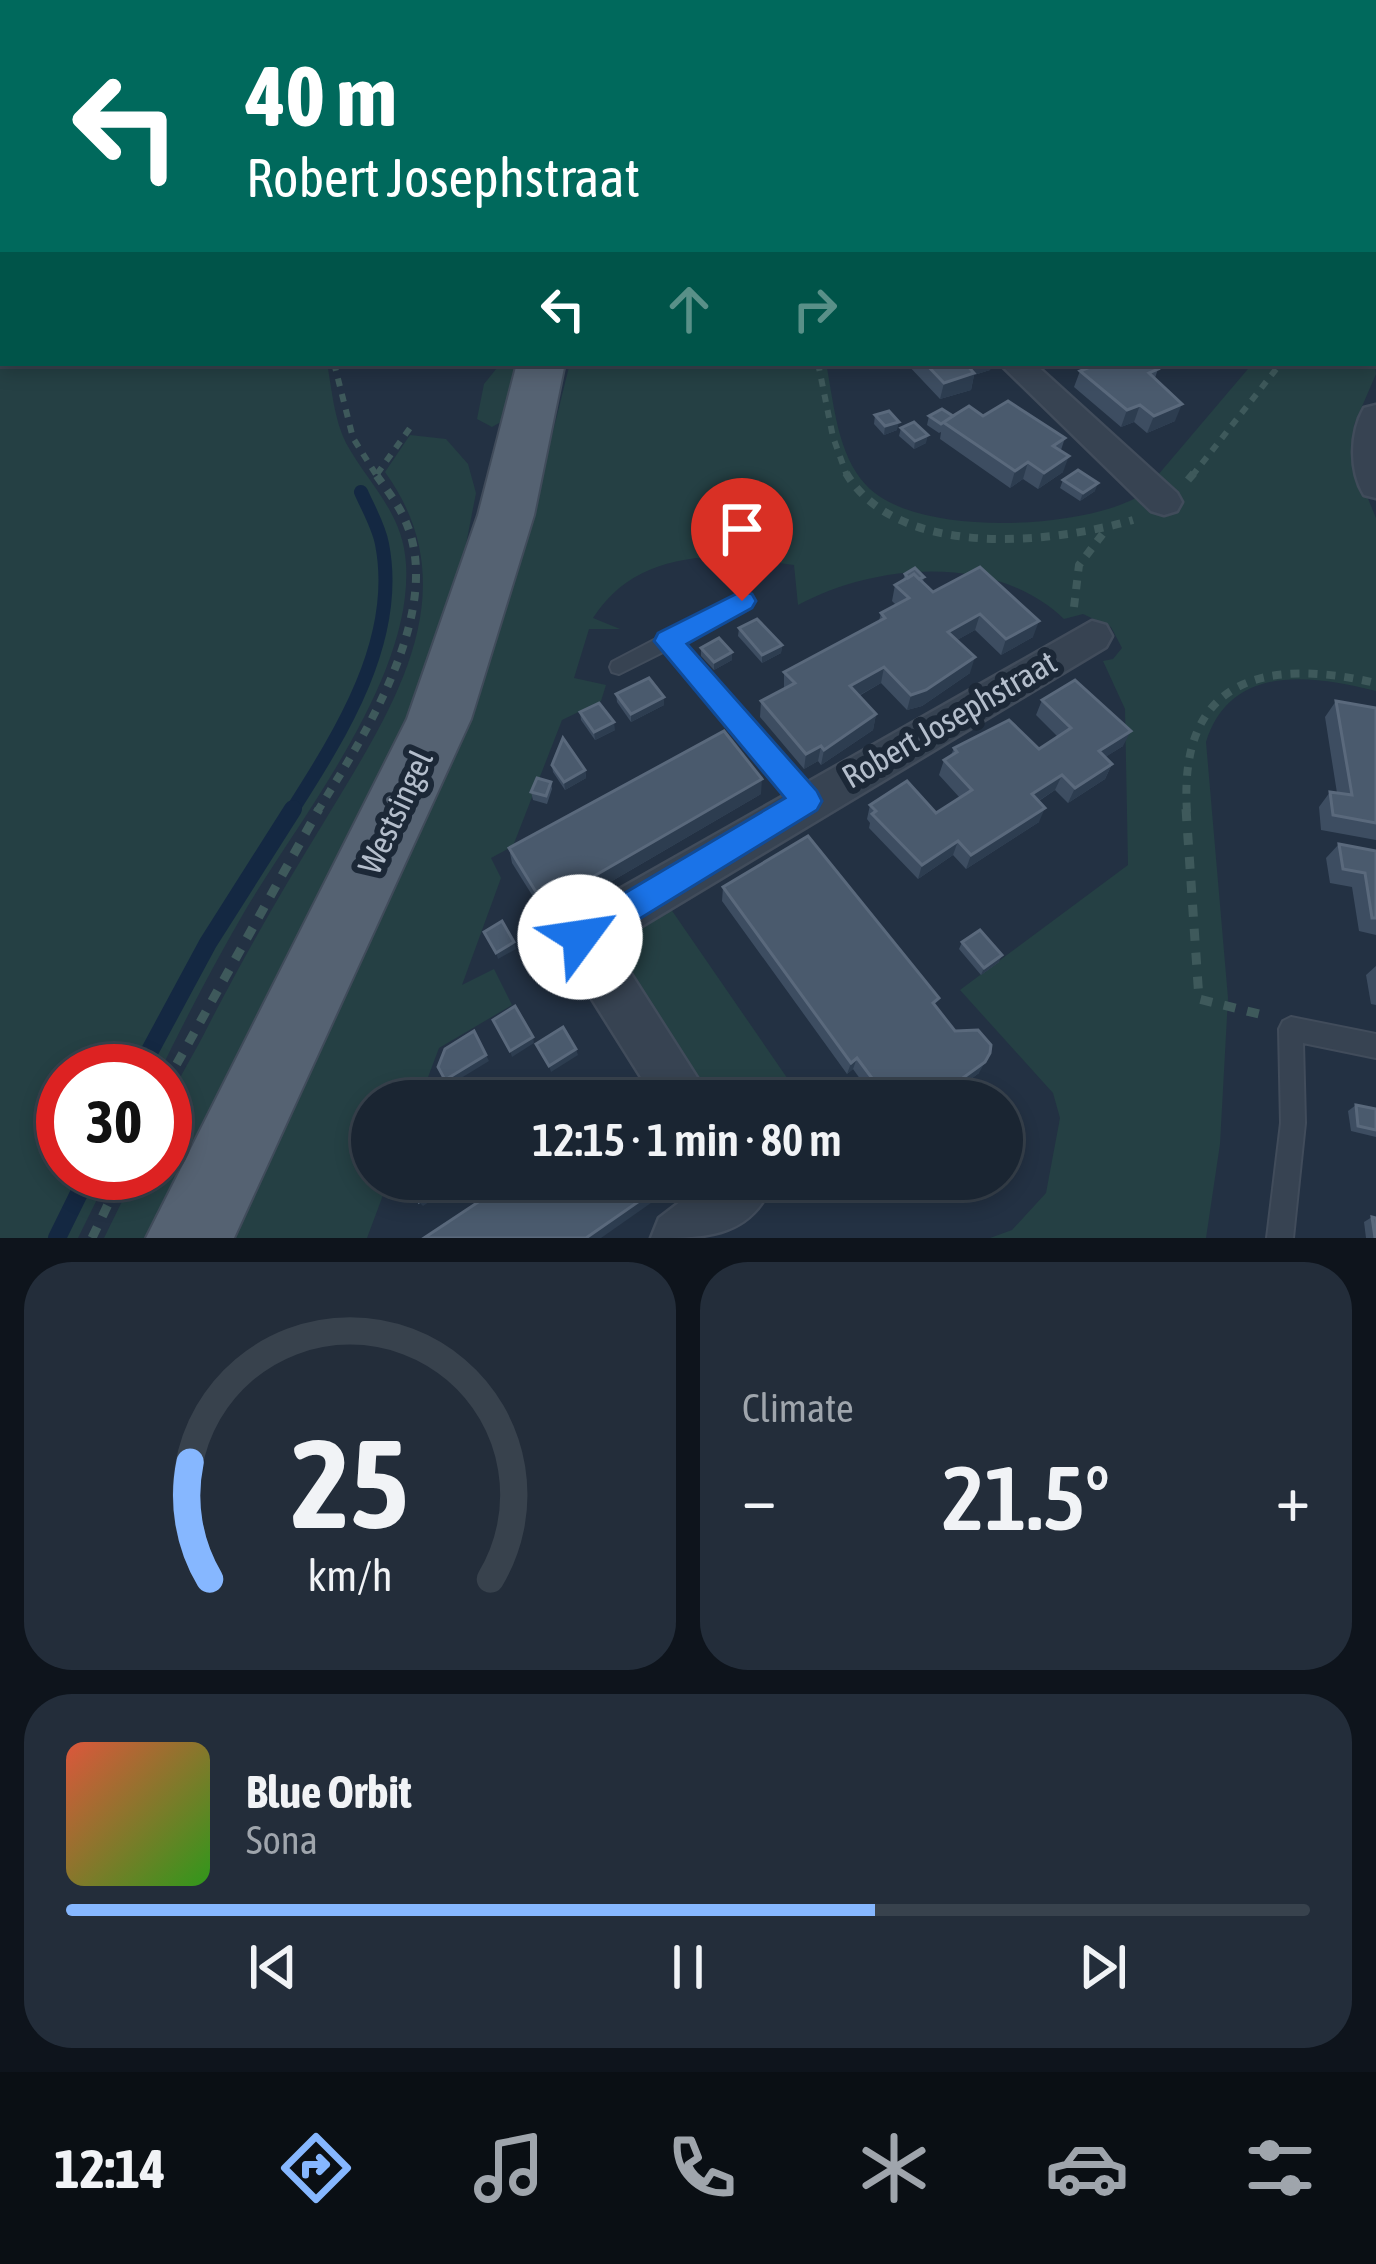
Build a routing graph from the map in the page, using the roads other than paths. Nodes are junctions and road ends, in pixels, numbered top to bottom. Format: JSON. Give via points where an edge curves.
{"nodes":[{"id":1,"x":541,"y":366,"type":"edge"},
{"id":2,"x":1019,"y":366,"type":"edge"},
{"id":3,"x":1376,"y":416,"type":"edge"},
{"id":4,"x":1376,"y":486,"type":"edge"},
{"id":5,"x":1163,"y":502,"type":"road end"},
{"id":6,"x":742,"y":601,"type":"dead end"},
{"id":7,"x":1092,"y":636,"type":"road end"},
{"id":8,"x":668,"y":641,"type":"junction"},
{"id":9,"x":619,"y":667,"type":"dead end"},
{"id":10,"x":806,"y":801,"type":"junction"},
{"id":11,"x":1376,"y":1046,"type":"edge"},
{"id":12,"x":672,"y":1080,"type":"edge"},
{"id":13,"x":730,"y":1200,"type":"edge"},
{"id":14,"x":189,"y":1238,"type":"edge"},
{"id":15,"x":679,"y":1238,"type":"edge"},
{"id":16,"x":1280,"y":1238,"type":"edge"}],
"edges":[{"from":1,"to":14,"type":"main road","name":"Westsingel","via":[[506,515],[439,719]]},
{"from":2,"to":5,"type":"street"},
{"from":3,"to":4,"type":"street"},
{"from":6,"to":8,"type":"lane"},
{"from":7,"to":10,"type":"street","name":"Robert Josephstraat"},
{"from":8,"to":9,"type":"lane"},
{"from":8,"to":10,"type":"lane","name":"Robert Josephstraat"},
{"from":10,"to":12,"type":"street","name":"Robert Josephstraat","via":[[580,937]]},
{"from":11,"to":16,"type":"lane","via":[[1291,1030],[1293,1123]]},
{"from":13,"to":15,"type":"street"}]}
